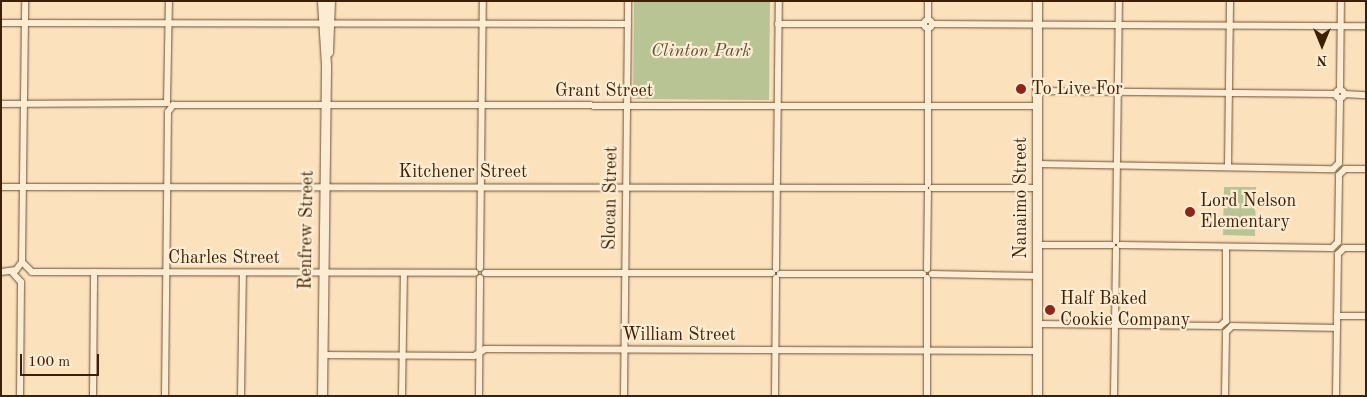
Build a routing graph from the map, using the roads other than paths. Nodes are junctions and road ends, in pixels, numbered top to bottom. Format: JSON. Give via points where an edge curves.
{"nodes":[{"id":1,"x":24,"y":1,"type":"edge"},
{"id":2,"x":169,"y":1,"type":"edge"},
{"id":3,"x":322,"y":1,"type":"edge"},
{"id":4,"x":330,"y":1,"type":"edge"},
{"id":5,"x":483,"y":1,"type":"edge"},
{"id":6,"x":628,"y":1,"type":"edge"},
{"id":7,"x":778,"y":1,"type":"edge"},
{"id":8,"x":928,"y":1,"type":"edge"},
{"id":9,"x":1037,"y":1,"type":"edge"},
{"id":10,"x":1119,"y":1,"type":"edge"},
{"id":11,"x":1230,"y":1,"type":"edge"},
{"id":12,"x":1341,"y":1,"type":"edge"},
{"id":13,"x":1,"y":23,"type":"edge"},
{"id":14,"x":24,"y":23,"type":"junction"},
{"id":15,"x":169,"y":23,"type":"junction"},
{"id":16,"x":326,"y":23,"type":"junction"},
{"id":17,"x":1038,"y":23,"type":"junction"},
{"id":18,"x":1118,"y":23,"type":"junction"},
{"id":19,"x":483,"y":24,"type":"junction"},
{"id":20,"x":628,"y":24,"type":"junction"},
{"id":21,"x":778,"y":24,"type":"junction"},
{"id":22,"x":928,"y":24,"type":"junction"},
{"id":23,"x":1229,"y":24,"type":"junction"},
{"id":24,"x":1341,"y":25,"type":"junction"},
{"id":25,"x":1366,"y":26,"type":"edge"},
{"id":26,"x":1038,"y":91,"type":"junction"},
{"id":27,"x":1118,"y":92,"type":"junction"},
{"id":28,"x":1228,"y":93,"type":"junction"},
{"id":29,"x":1340,"y":94,"type":"junction"},
{"id":30,"x":1366,"y":95,"type":"edge"},
{"id":31,"x":1,"y":104,"type":"edge"},
{"id":32,"x":24,"y":104,"type":"junction"},
{"id":33,"x":168,"y":105,"type":"junction"},
{"id":34,"x":326,"y":105,"type":"junction"},
{"id":35,"x":482,"y":106,"type":"junction"},
{"id":36,"x":627,"y":106,"type":"junction"},
{"id":37,"x":777,"y":106,"type":"junction"},
{"id":38,"x":928,"y":106,"type":"junction"},
{"id":39,"x":1038,"y":106,"type":"junction"},
{"id":40,"x":1038,"y":164,"type":"junction"},
{"id":41,"x":1117,"y":166,"type":"junction"},
{"id":42,"x":1228,"y":167,"type":"junction"},
{"id":43,"x":1339,"y":169,"type":"junction"},
{"id":44,"x":1366,"y":169,"type":"edge"},
{"id":45,"x":1,"y":187,"type":"edge"},
{"id":46,"x":23,"y":187,"type":"junction"},
{"id":47,"x":168,"y":187,"type":"junction"},
{"id":48,"x":325,"y":187,"type":"junction"},
{"id":49,"x":481,"y":187,"type":"junction"},
{"id":50,"x":777,"y":187,"type":"junction"},
{"id":51,"x":626,"y":188,"type":"junction"},
{"id":52,"x":928,"y":188,"type":"junction"},
{"id":53,"x":1038,"y":188,"type":"junction"},
{"id":54,"x":1037,"y":245,"type":"junction"},
{"id":55,"x":1116,"y":245,"type":"junction"},
{"id":56,"x":1226,"y":247,"type":"junction"},
{"id":57,"x":1338,"y":248,"type":"junction"},
{"id":58,"x":1366,"y":248,"type":"edge"},
{"id":59,"x":1,"y":272,"type":"edge"},
{"id":60,"x":20,"y":272,"type":"junction"},
{"id":61,"x":94,"y":272,"type":"junction"},
{"id":62,"x":166,"y":272,"type":"junction"},
{"id":63,"x":243,"y":273,"type":"junction"},
{"id":64,"x":323,"y":273,"type":"junction"},
{"id":65,"x":404,"y":273,"type":"junction"},
{"id":66,"x":480,"y":273,"type":"junction"},
{"id":67,"x":625,"y":273,"type":"junction"},
{"id":68,"x":776,"y":273,"type":"junction"},
{"id":69,"x":927,"y":274,"type":"junction"},
{"id":70,"x":1038,"y":276,"type":"junction"},
{"id":71,"x":1337,"y":316,"type":"junction"},
{"id":72,"x":1366,"y":316,"type":"edge"},
{"id":73,"x":1038,"y":324,"type":"junction"},
{"id":74,"x":1115,"y":324,"type":"junction"},
{"id":75,"x":1226,"y":326,"type":"junction"},
{"id":76,"x":1337,"y":328,"type":"junction"},
{"id":77,"x":624,"y":350,"type":"junction"},
{"id":78,"x":775,"y":350,"type":"junction"},
{"id":79,"x":1038,"y":350,"type":"junction"},
{"id":80,"x":927,"y":351,"type":"junction"},
{"id":81,"x":479,"y":353,"type":"junction"},
{"id":82,"x":322,"y":355,"type":"junction"},
{"id":83,"x":403,"y":356,"type":"junction"},
{"id":84,"x":20,"y":396,"type":"edge"},
{"id":85,"x":93,"y":396,"type":"edge"},
{"id":86,"x":166,"y":396,"type":"edge"},
{"id":87,"x":242,"y":396,"type":"edge"},
{"id":88,"x":322,"y":396,"type":"edge"},
{"id":89,"x":402,"y":396,"type":"edge"},
{"id":90,"x":479,"y":396,"type":"edge"},
{"id":91,"x":624,"y":396,"type":"edge"},
{"id":92,"x":775,"y":396,"type":"edge"},
{"id":93,"x":927,"y":396,"type":"edge"},
{"id":94,"x":1037,"y":396,"type":"edge"},
{"id":95,"x":1114,"y":396,"type":"edge"},
{"id":96,"x":1225,"y":396,"type":"edge"},
{"id":97,"x":1336,"y":396,"type":"edge"}],
"edges":[{"from":1,"to":14,"type":"street"},
{"from":2,"to":15,"type":"street"},
{"from":3,"to":16,"type":"street","name":"Renfrew Street"},
{"from":4,"to":16,"type":"street","name":"Renfrew Street"},
{"from":5,"to":19,"type":"street"},
{"from":6,"to":20,"type":"street","name":"Slocan Street"},
{"from":7,"to":21,"type":"street"},
{"from":8,"to":22,"type":"street"},
{"from":9,"to":17,"type":"street","name":"Nanaimo Street"},
{"from":10,"to":18,"type":"street"},
{"from":11,"to":23,"type":"street"},
{"from":12,"to":24,"type":"street"},
{"from":13,"to":14,"type":"street"},
{"from":14,"to":15,"type":"street"},
{"from":14,"to":32,"type":"street"},
{"from":15,"to":16,"type":"street"},
{"from":15,"to":33,"type":"street"},
{"from":16,"to":19,"type":"street"},
{"from":16,"to":34,"type":"street","name":"Renfrew Street"},
{"from":17,"to":18,"type":"street"},
{"from":17,"to":22,"type":"street"},
{"from":17,"to":26,"type":"street","name":"Nanaimo Street"},
{"from":18,"to":23,"type":"street"},
{"from":18,"to":27,"type":"street"},
{"from":19,"to":20,"type":"street"},
{"from":19,"to":35,"type":"street"},
{"from":20,"to":36,"type":"street","name":"Slocan Street"},
{"from":21,"to":22,"type":"street"},
{"from":21,"to":37,"type":"street"},
{"from":22,"to":38,"type":"street"},
{"from":23,"to":24,"type":"street"},
{"from":23,"to":28,"type":"street"},
{"from":24,"to":25,"type":"street"},
{"from":24,"to":29,"type":"street"},
{"from":26,"to":27,"type":"street"},
{"from":26,"to":39,"type":"street","name":"Nanaimo Street"},
{"from":27,"to":28,"type":"street"},
{"from":27,"to":41,"type":"street"},
{"from":28,"to":29,"type":"street"},
{"from":28,"to":42,"type":"street"},
{"from":29,"to":30,"type":"street"},
{"from":29,"to":43,"type":"street"},
{"from":31,"to":32,"type":"street","name":"Grant Street"},
{"from":32,"to":33,"type":"street","name":"Grant Street"},
{"from":32,"to":46,"type":"street"},
{"from":33,"to":34,"type":"street","name":"Grant Street"},
{"from":33,"to":47,"type":"street"},
{"from":34,"to":35,"type":"street","name":"Grant Street"},
{"from":34,"to":48,"type":"street","name":"Renfrew Street"},
{"from":35,"to":36,"type":"street","name":"Grant Street"},
{"from":35,"to":49,"type":"street"},
{"from":36,"to":37,"type":"street","name":"Grant Street"},
{"from":36,"to":51,"type":"street","name":"Slocan Street"},
{"from":37,"to":38,"type":"street","name":"Grant Street"},
{"from":37,"to":50,"type":"street"},
{"from":38,"to":39,"type":"street","name":"Grant Street"},
{"from":38,"to":52,"type":"street"},
{"from":39,"to":40,"type":"street","name":"Nanaimo Street"},
{"from":40,"to":41,"type":"street"},
{"from":40,"to":53,"type":"street","name":"Nanaimo Street"},
{"from":41,"to":42,"type":"street"},
{"from":41,"to":55,"type":"street"},
{"from":42,"to":43,"type":"street"},
{"from":43,"to":44,"type":"street"},
{"from":43,"to":57,"type":"street"},
{"from":45,"to":46,"type":"street","name":"Kitchener Street"},
{"from":46,"to":47,"type":"street","name":"Kitchener Street"},
{"from":46,"to":60,"type":"street"},
{"from":47,"to":48,"type":"street","name":"Kitchener Street"},
{"from":47,"to":62,"type":"street"},
{"from":48,"to":49,"type":"street","name":"Kitchener Street"},
{"from":48,"to":64,"type":"street","name":"Renfrew Street"},
{"from":49,"to":51,"type":"street","name":"Kitchener Street"},
{"from":49,"to":66,"type":"street"},
{"from":50,"to":51,"type":"street","name":"Kitchener Street"},
{"from":50,"to":52,"type":"street","name":"Kitchener Street"},
{"from":50,"to":68,"type":"street"},
{"from":51,"to":67,"type":"street","name":"Slocan Street"},
{"from":52,"to":53,"type":"street","name":"Kitchener Street"},
{"from":52,"to":69,"type":"street"},
{"from":53,"to":54,"type":"street","name":"Nanaimo Street"},
{"from":54,"to":55,"type":"street"},
{"from":54,"to":70,"type":"street","name":"Nanaimo Street"},
{"from":55,"to":56,"type":"street"},
{"from":55,"to":74,"type":"street"},
{"from":56,"to":57,"type":"street"},
{"from":56,"to":75,"type":"street"},
{"from":57,"to":58,"type":"street"},
{"from":57,"to":71,"type":"street"},
{"from":59,"to":60,"type":"street","name":"Charles Street"},
{"from":60,"to":61,"type":"street","name":"Charles Street"},
{"from":60,"to":84,"type":"street"},
{"from":61,"to":62,"type":"street","name":"Charles Street"},
{"from":61,"to":85,"type":"street"},
{"from":62,"to":63,"type":"street","name":"Charles Street"},
{"from":62,"to":86,"type":"street"},
{"from":63,"to":64,"type":"street","name":"Charles Street"},
{"from":63,"to":87,"type":"street"},
{"from":64,"to":65,"type":"street","name":"Charles Street"},
{"from":64,"to":82,"type":"street","name":"Renfrew Street"},
{"from":65,"to":66,"type":"street","name":"Charles Street"},
{"from":65,"to":83,"type":"street"},
{"from":66,"to":67,"type":"street","name":"Charles Street"},
{"from":66,"to":81,"type":"street"},
{"from":67,"to":68,"type":"street","name":"Charles Street"},
{"from":67,"to":77,"type":"street","name":"Slocan Street"},
{"from":68,"to":69,"type":"street","name":"Charles Street"},
{"from":68,"to":78,"type":"street"},
{"from":69,"to":70,"type":"street","name":"Charles Street"},
{"from":69,"to":80,"type":"street"},
{"from":70,"to":73,"type":"street","name":"Nanaimo Street"},
{"from":71,"to":72,"type":"street"},
{"from":71,"to":76,"type":"street"},
{"from":73,"to":74,"type":"street"},
{"from":73,"to":79,"type":"street","name":"Nanaimo Street"},
{"from":74,"to":75,"type":"street"},
{"from":74,"to":95,"type":"street"},
{"from":75,"to":76,"type":"street"},
{"from":75,"to":96,"type":"street"},
{"from":76,"to":97,"type":"street"},
{"from":77,"to":78,"type":"street","name":"William Street"},
{"from":77,"to":81,"type":"street","name":"William Street","via":[[485,349]]},
{"from":77,"to":91,"type":"street","name":"Slocan Street"},
{"from":78,"to":80,"type":"street","name":"William Street"},
{"from":78,"to":92,"type":"street"},
{"from":79,"to":80,"type":"street","name":"William Street"},
{"from":79,"to":94,"type":"street","name":"Nanaimo Street"},
{"from":80,"to":93,"type":"street"},
{"from":81,"to":83,"type":"street","name":"William Street"},
{"from":81,"to":90,"type":"street"},
{"from":82,"to":83,"type":"street","name":"William Street"},
{"from":82,"to":88,"type":"street","name":"Renfrew Street"},
{"from":83,"to":89,"type":"street"}]}
